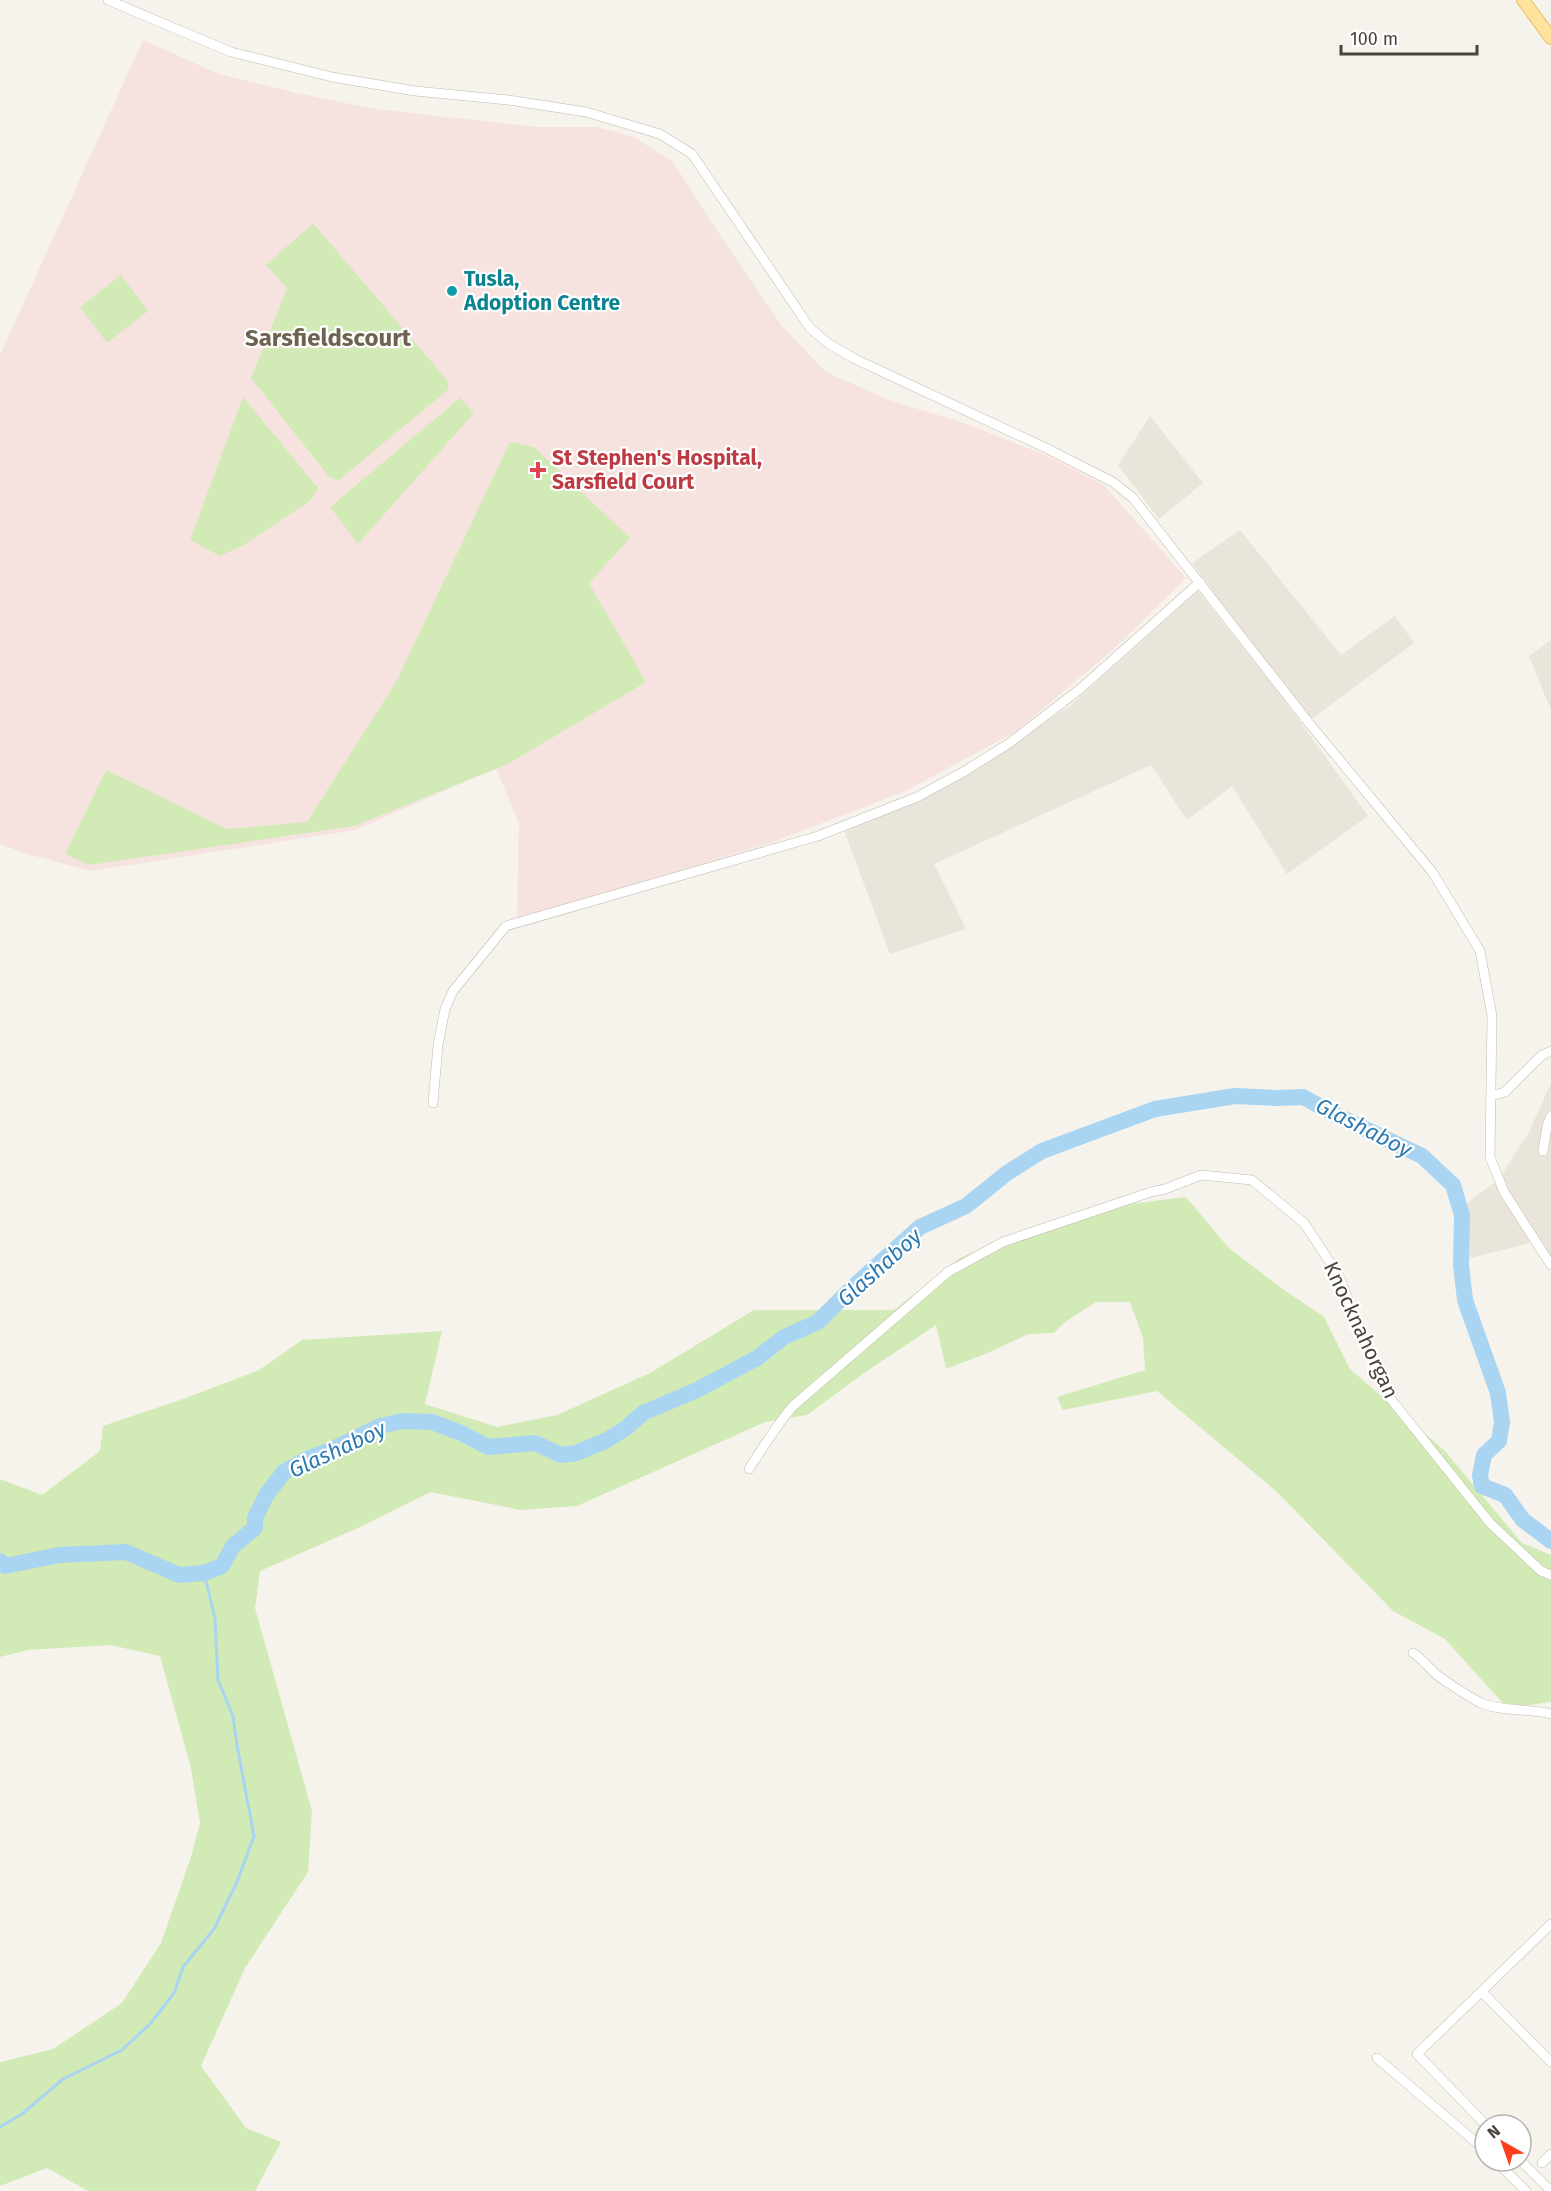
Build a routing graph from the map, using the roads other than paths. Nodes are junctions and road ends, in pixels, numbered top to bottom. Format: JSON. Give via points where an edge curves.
{"nodes":[{"id":1,"x":108,"y":0,"type":"edge"},
{"id":2,"x":1523,"y":0,"type":"edge"},
{"id":3,"x":1551,"y":38,"type":"edge"},
{"id":4,"x":1200,"y":582,"type":"junction"},
{"id":5,"x":1551,"y":1051,"type":"edge"},
{"id":6,"x":1491,"y":1096,"type":"junction"},
{"id":7,"x":433,"y":1103,"type":"dead end"},
{"id":8,"x":1551,"y":1116,"type":"edge"},
{"id":9,"x":1543,"y":1151,"type":"dead end"},
{"id":10,"x":1551,"y":1265,"type":"edge"},
{"id":11,"x":749,"y":1469,"type":"dead end"},
{"id":12,"x":1551,"y":1575,"type":"edge"},
{"id":13,"x":1413,"y":1653,"type":"dead end"},
{"id":14,"x":1551,"y":1714,"type":"edge"},
{"id":15,"x":1551,"y":1924,"type":"edge"},
{"id":16,"x":1482,"y":1992,"type":"junction"},
{"id":17,"x":1377,"y":2058,"type":"dead end"},
{"id":18,"x":1551,"y":2062,"type":"edge"},
{"id":19,"x":1474,"y":2113,"type":"edge"},
{"id":20,"x":1473,"y":2140,"type":"edge"},
{"id":21,"x":1551,"y":2154,"type":"edge"},
{"id":22,"x":1542,"y":2163,"type":"dead end"},
{"id":23,"x":1509,"y":2173,"type":"edge"},
{"id":24,"x":1533,"y":2173,"type":"edge"},
{"id":25,"x":1526,"y":2191,"type":"edge"},
{"id":26,"x":1551,"y":2191,"type":"edge"}],
"edges":[{"from":1,"to":4,"type":"street","via":[[231,52],[321,74],[415,91],[586,112],[660,134],[692,154],[810,328],[828,344],[1113,482],[1133,498]]},
{"from":2,"to":3,"type":"main road"},
{"from":4,"to":6,"type":"street","via":[[1319,736],[1433,873],[1480,951],[1492,1016]]},
{"from":4,"to":7,"type":"street","via":[[1080,689],[1011,742],[917,797],[818,836],[506,926],[453,991],[445,1009]]},
{"from":5,"to":6,"type":"street","via":[[1542,1055],[1505,1092]]},
{"from":6,"to":10,"type":"street","via":[[1490,1157],[1504,1192]]},
{"from":8,"to":9,"type":"street"},
{"from":11,"to":12,"type":"street","name":"Knocknahorgan","via":[[775,1426],[793,1406],[948,1272],[1004,1242],[1201,1175],[1252,1180],[1304,1222],[1339,1276],[1386,1393],[1490,1523],[1541,1571]]},
{"from":13,"to":14,"type":"street","via":[[1442,1679],[1481,1703]]},
{"from":15,"to":16,"type":"street"},
{"from":16,"to":18,"type":"street"},
{"from":16,"to":19,"type":"street","via":[[1417,2054]]},
{"from":17,"to":20,"type":"street"},
{"from":21,"to":22,"type":"street"},
{"from":23,"to":25,"type":"street"},
{"from":24,"to":26,"type":"street"}]}
